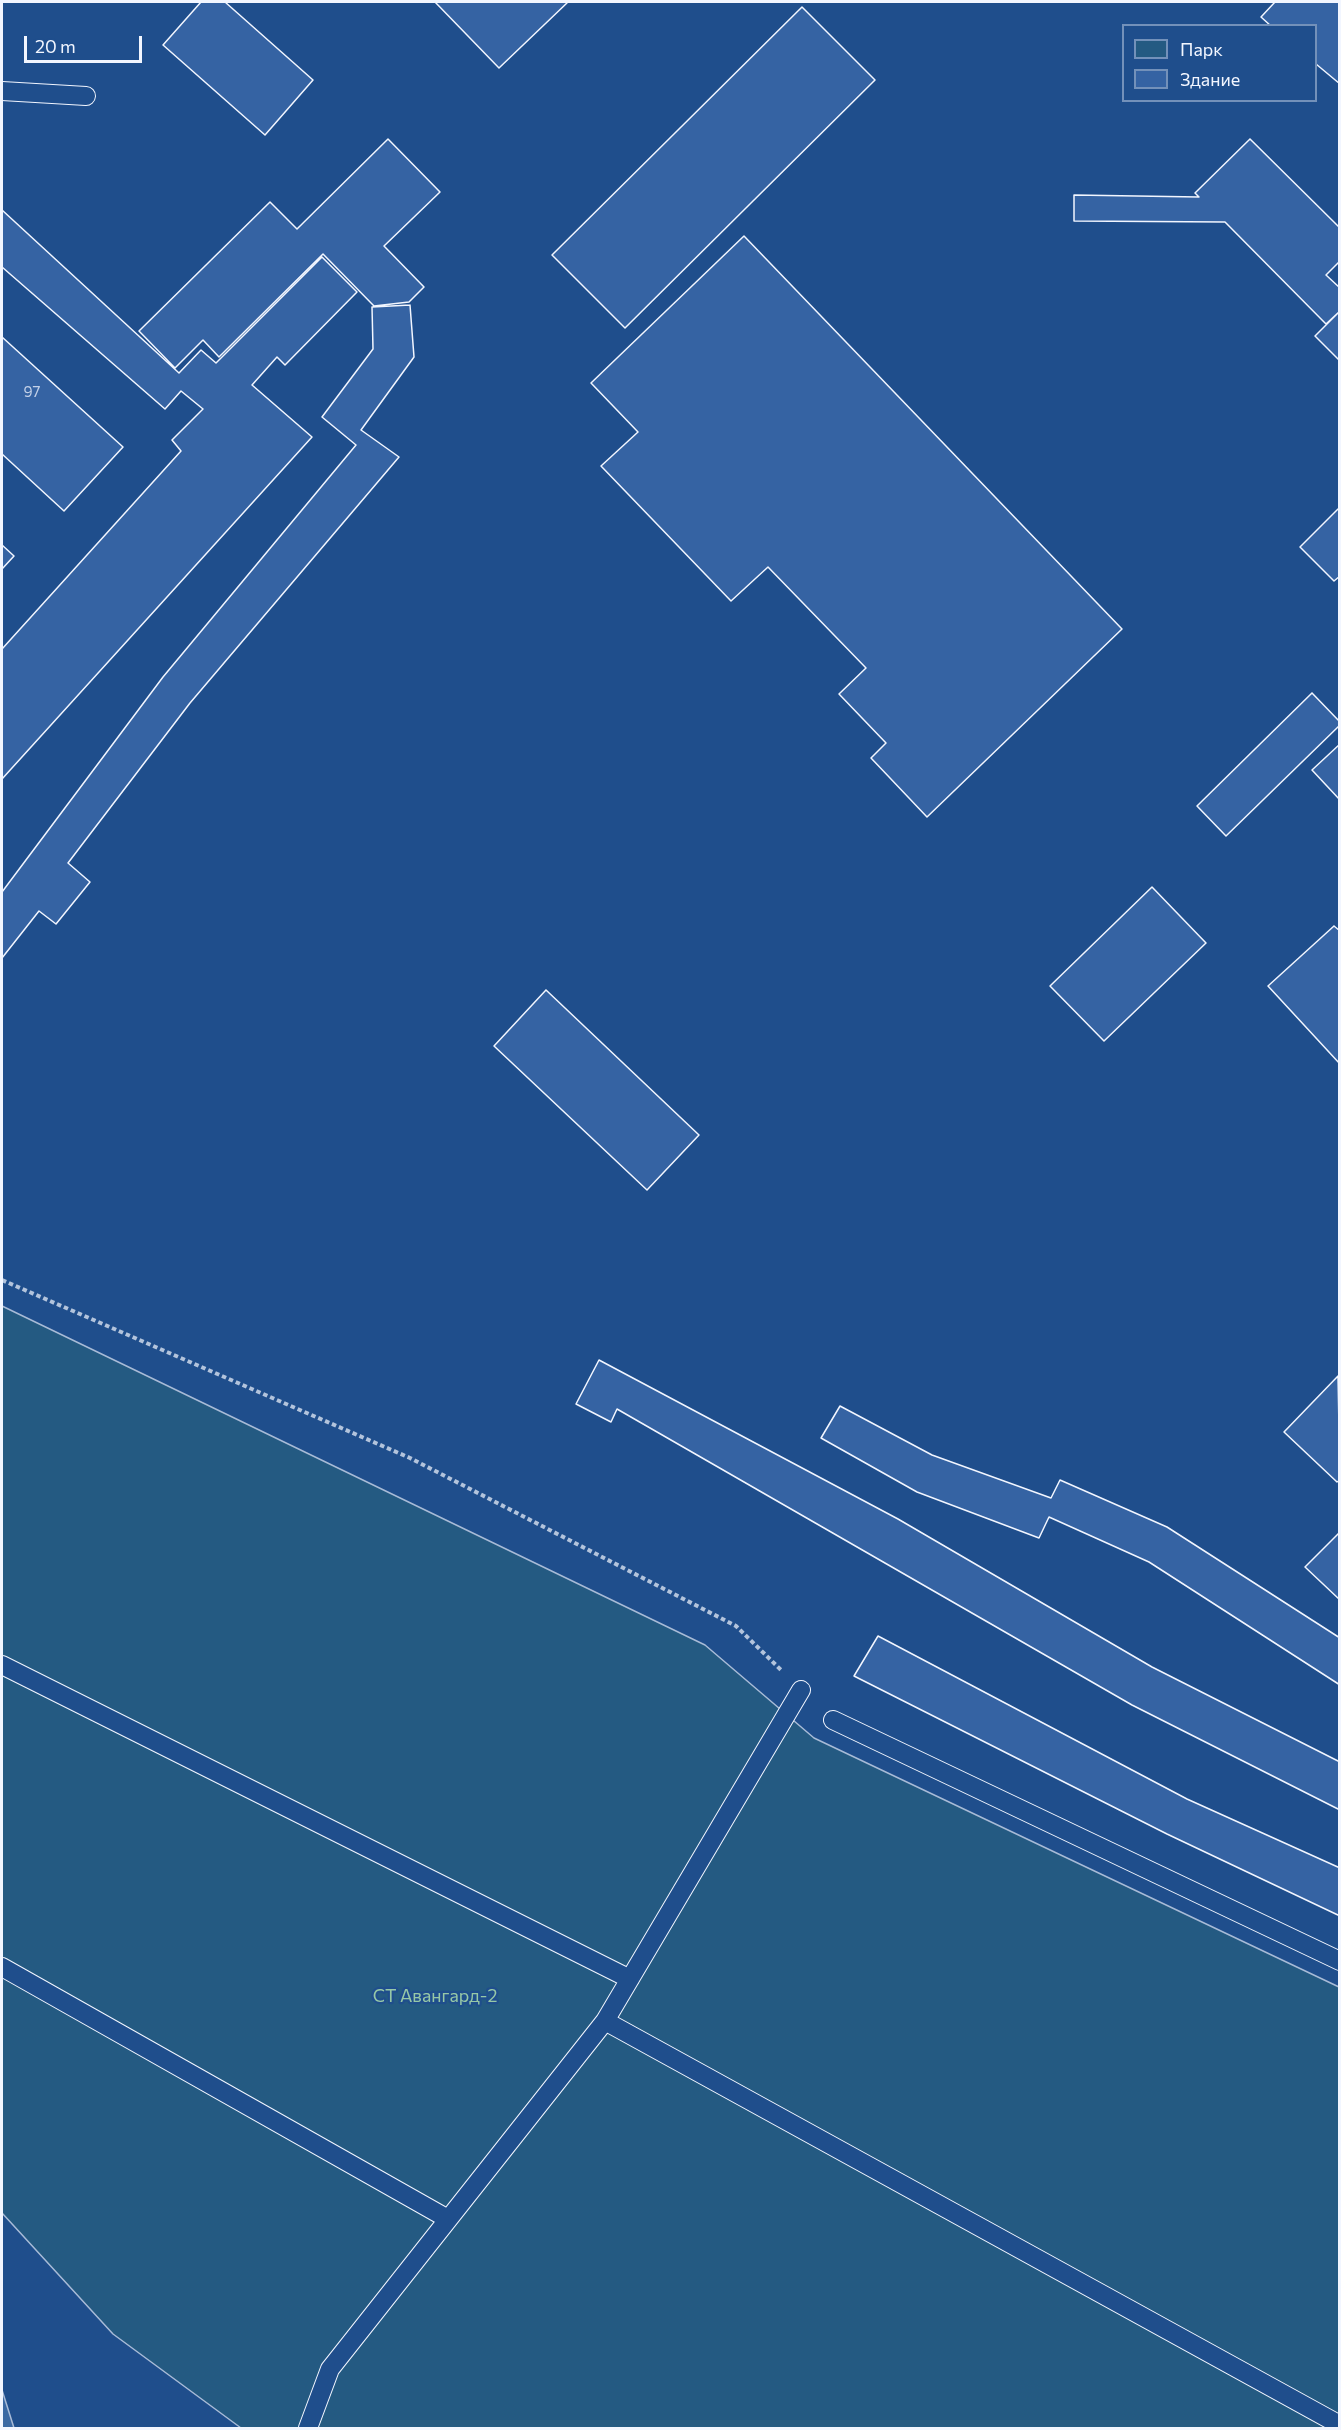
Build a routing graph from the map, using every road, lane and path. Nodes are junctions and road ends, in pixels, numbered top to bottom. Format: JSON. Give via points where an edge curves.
{"nodes":[{"id":1,"x":2,"y":92,"type":"edge"},
{"id":2,"x":86,"y":96,"type":"dead end"},
{"id":3,"x":2,"y":1280,"type":"edge"},
{"id":4,"x":2,"y":1665,"type":"edge"},
{"id":5,"x":801,"y":1690,"type":"joint"},
{"id":6,"x":833,"y":1720,"type":"dead end"},
{"id":7,"x":1340,"y":1961,"type":"edge"},
{"id":8,"x":2,"y":1967,"type":"edge"},
{"id":9,"x":630,"y":1979,"type":"junction"},
{"id":10,"x":605,"y":2021,"type":"junction"},
{"id":11,"x":448,"y":2219,"type":"junction"},
{"id":12,"x":1340,"y":2425,"type":"edge"},
{"id":13,"x":308,"y":2428,"type":"edge"}],
"edges":[{"from":1,"to":2,"type":"lane"},
{"from":3,"to":5,"type":"path","via":[[410,1458],[736,1626]]},
{"from":4,"to":9,"type":"lane"},
{"from":5,"to":9,"type":"lane"},
{"from":6,"to":7,"type":"lane"},
{"from":8,"to":11,"type":"lane"},
{"from":9,"to":10,"type":"lane"},
{"from":10,"to":11,"type":"lane"},
{"from":10,"to":12,"type":"lane"},
{"from":11,"to":13,"type":"lane","via":[[330,2369]]}]}
